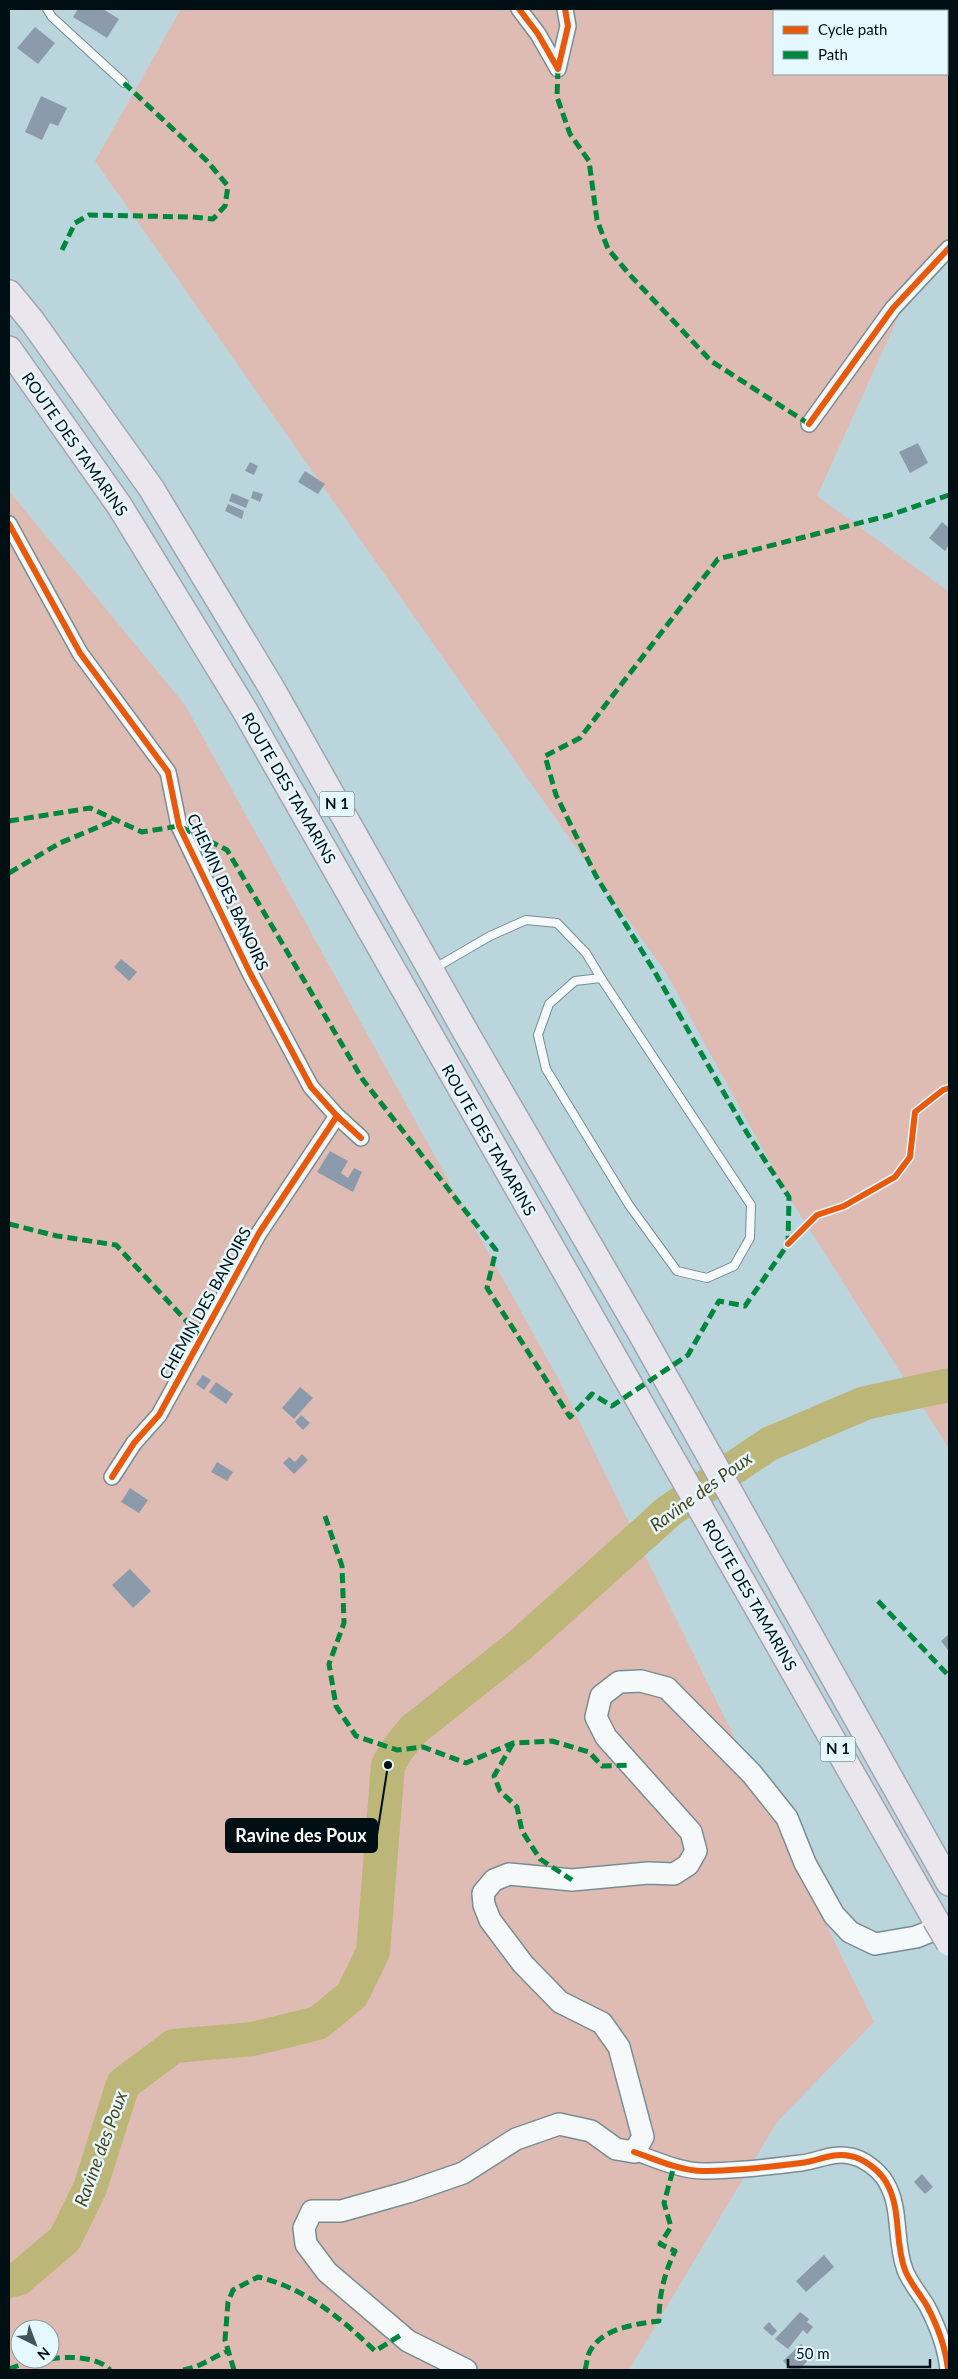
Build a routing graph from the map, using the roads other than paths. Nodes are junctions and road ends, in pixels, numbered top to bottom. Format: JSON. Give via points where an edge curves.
{"nodes":[{"id":1,"x":47,"y":9,"type":"edge"},
{"id":2,"x":519,"y":9,"type":"edge"},
{"id":3,"x":565,"y":9,"type":"edge"},
{"id":4,"x":124,"y":82,"type":"dead end"},
{"id":5,"x":949,"y":248,"type":"edge"},
{"id":6,"x":9,"y":292,"type":"edge"},
{"id":7,"x":9,"y":349,"type":"edge"},
{"id":8,"x":809,"y":424,"type":"dead end"},
{"id":9,"x":9,"y":524,"type":"edge"},
{"id":10,"x":431,"y":970,"type":"junction"},
{"id":11,"x":601,"y":978,"type":"junction"},
{"id":12,"x":337,"y":1116,"type":"junction"},
{"id":13,"x":361,"y":1138,"type":"dead end"},
{"id":14,"x":112,"y":1477,"type":"dead end"},
{"id":15,"x":949,"y":1883,"type":"edge"},
{"id":16,"x":942,"y":1922,"type":"edge"},
{"id":17,"x":949,"y":1943,"type":"edge"},
{"id":18,"x":634,"y":2152,"type":"junction"},
{"id":19,"x":466,"y":2370,"type":"edge"},
{"id":20,"x":948,"y":2370,"type":"edge"}],
"edges":[{"from":1,"to":4,"type":"lane"},
{"from":2,"to":3,"type":"street","via":[[558,69],[568,26]]},
{"from":5,"to":8,"type":"street","via":[[893,308]]},
{"from":6,"to":10,"type":"highway","name":"ROUTE DES TAMARINS","number":"N 1","via":[[151,488],[271,687]]},
{"from":7,"to":16,"type":"highway","name":"ROUTE DES TAMARINS","number":"N 1","via":[[119,505],[244,709],[609,1351]]},
{"from":9,"to":12,"type":"street","name":"CHEMIN DES BANOIRS","via":[[80,654],[168,772],[179,826],[250,973],[311,1086]]},
{"from":10,"to":11,"type":"lane","via":[[490,936],[526,920],[557,924],[586,954]]},
{"from":10,"to":15,"type":"highway","name":"ROUTE DES TAMARINS","number":"N 1","via":[[640,1332]]},
{"from":11,"to":11,"type":"lane","via":[[751,1205],[750,1238],[734,1266],[707,1278],[677,1271],[630,1205],[546,1069],[538,1034],[549,1004],[575,982]]},
{"from":12,"to":13,"type":"street","name":"CHEMIN DES BANOIRS"},
{"from":12,"to":14,"type":"street","name":"CHEMIN DES BANOIRS","via":[[259,1233],[159,1415],[134,1443]]},
{"from":16,"to":17,"type":"highway","name":"ROUTE DES TAMARINS","number":"N 1","bridge":true},
{"from":16,"to":18,"type":"main road","via":[[916,1937],[875,1944],[850,1932],[834,1915],[805,1863],[787,1818],[752,1774],[667,1688],[642,1681],[619,1682],[601,1696],[596,1717],[606,1737],[691,1832],[696,1851],[688,1865],[674,1874],[648,1872],[572,1880],[509,1874],[494,1880],[483,1893],[490,1920],[523,1964],[560,2002],[602,2023],[619,2047],[643,2137]]},
{"from":18,"to":19,"type":"main road","via":[[616,2148],[591,2131],[559,2124],[516,2139],[463,2173],[427,2186],[341,2211],[312,2211],[304,2228],[306,2244],[327,2272],[408,2341]]},
{"from":18,"to":20,"type":"street","via":[[674,2166],[701,2171],[771,2167],[829,2155],[850,2156],[874,2167],[891,2191],[905,2270],[928,2308],[946,2354]]}]}
